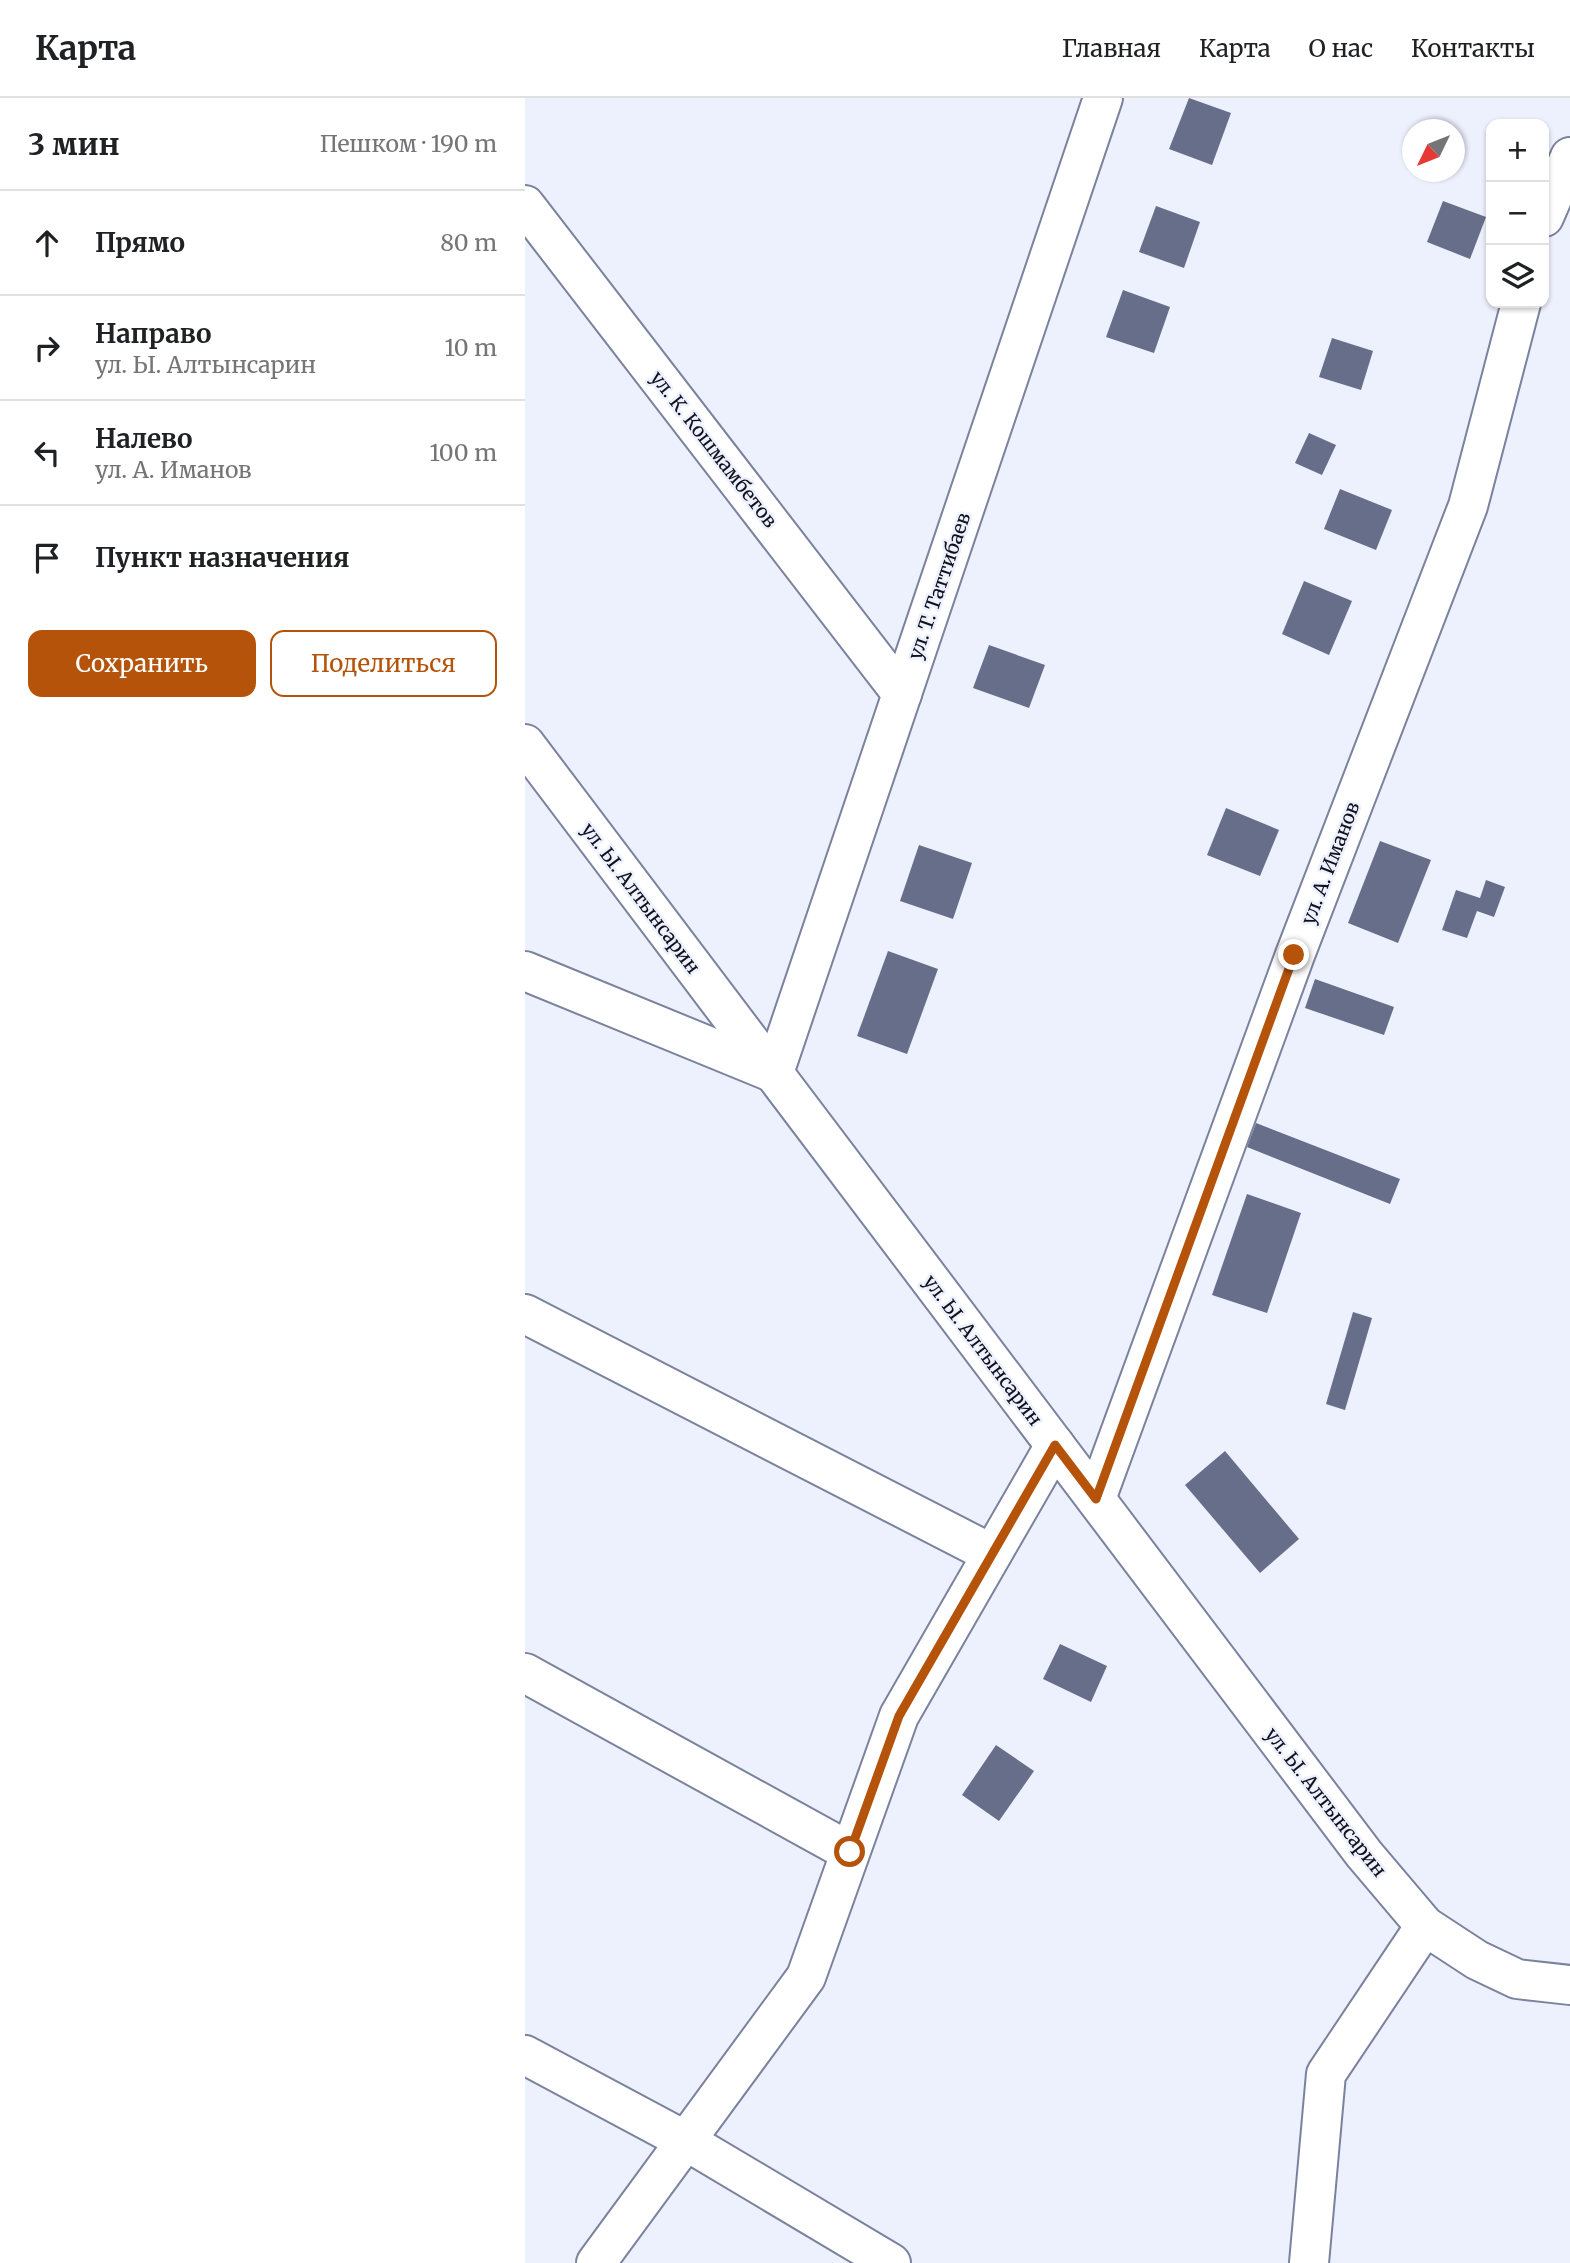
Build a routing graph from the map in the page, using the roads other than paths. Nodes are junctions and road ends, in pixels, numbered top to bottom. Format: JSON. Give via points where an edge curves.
{"nodes":[{"id":1,"x":1104,"y":98,"type":"edge"},
{"id":2,"x":1570,"y":157,"type":"edge"},
{"id":3,"x":525,"y":205,"type":"edge"},
{"id":4,"x":1549,"y":205,"type":"edge"},
{"id":5,"x":1520,"y":308,"type":"edge"},
{"id":6,"x":902,"y":694,"type":"junction"},
{"id":7,"x":525,"y":744,"type":"edge"},
{"id":8,"x":525,"y":971,"type":"edge"},
{"id":9,"x":774,"y":1073,"type":"junction"},
{"id":10,"x":525,"y":1314,"type":"edge"},
{"id":11,"x":1055,"y":1445,"type":"junction"},
{"id":12,"x":1096,"y":1499,"type":"junction"},
{"id":13,"x":992,"y":1553,"type":"junction"},
{"id":14,"x":525,"y":1673,"type":"edge"},
{"id":15,"x":850,"y":1852,"type":"junction"},
{"id":16,"x":1425,"y":1926,"type":"junction"},
{"id":17,"x":1570,"y":1985,"type":"edge"},
{"id":18,"x":525,"y":2054,"type":"edge"},
{"id":19,"x":686,"y":2141,"type":"junction"},
{"id":20,"x":596,"y":2263,"type":"edge"},
{"id":21,"x":891,"y":2263,"type":"edge"},
{"id":22,"x":1309,"y":2263,"type":"edge"}],
"edges":[{"from":1,"to":6,"type":"street","name":"ул. Т. Таттибаев"},
{"from":2,"to":4,"type":"street"},
{"from":3,"to":6,"type":"street","name":"ул. К. Кошмамбетов"},
{"from":5,"to":12,"type":"street","name":"ул. А. Иманов","via":[[1468,506],[1294,955]]},
{"from":6,"to":9,"type":"street","name":"ул. Т. Таттибаев"},
{"from":7,"to":9,"type":"street","name":"ул. Ы. Алтынсарин"},
{"from":8,"to":9,"type":"street"},
{"from":9,"to":11,"type":"street","name":"ул. Ы. Алтынсарин"},
{"from":10,"to":13,"type":"street"},
{"from":11,"to":12,"type":"street","name":"ул. Ы. Алтынсарин"},
{"from":11,"to":13,"type":"street"},
{"from":12,"to":16,"type":"street","name":"ул. Ы. Алтынсарин","via":[[1364,1854]]},
{"from":13,"to":15,"type":"street","via":[[899,1716]]},
{"from":14,"to":15,"type":"street"},
{"from":15,"to":19,"type":"street","via":[[806,1977]]},
{"from":16,"to":17,"type":"street","name":"ул. Ы. Алтынсарин","via":[[1477,1960],[1517,1979]]},
{"from":16,"to":22,"type":"street","via":[[1326,2074]]},
{"from":18,"to":19,"type":"street"},
{"from":19,"to":20,"type":"street"},
{"from":19,"to":21,"type":"street"}]}
